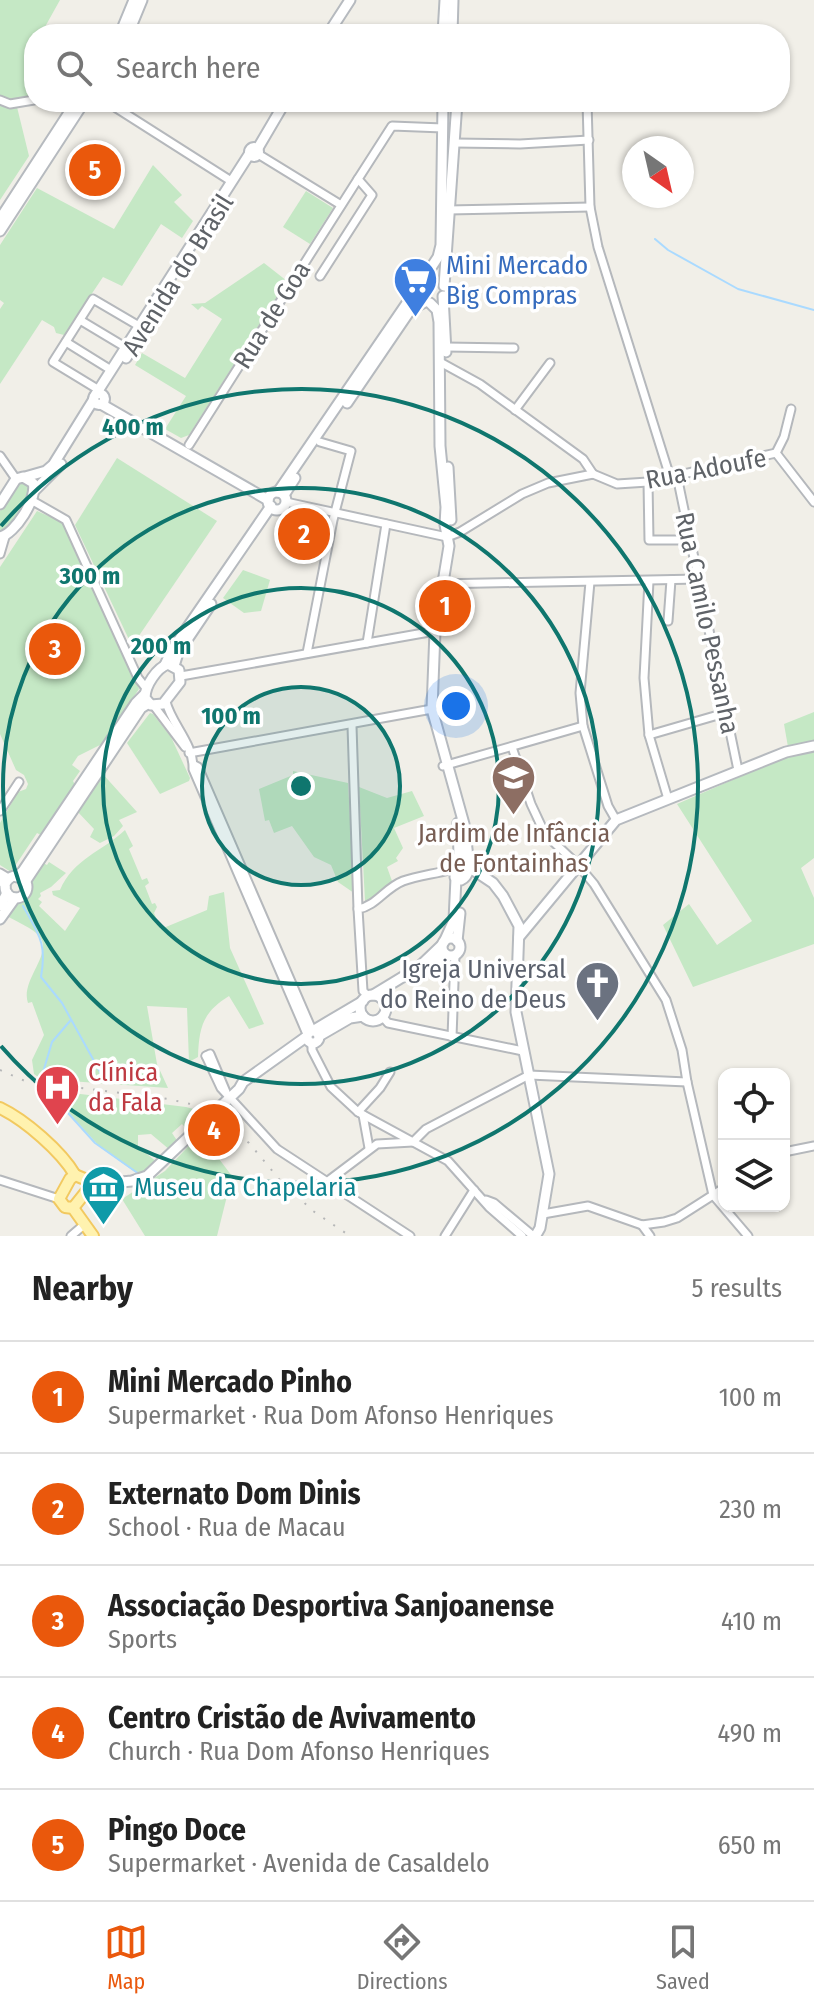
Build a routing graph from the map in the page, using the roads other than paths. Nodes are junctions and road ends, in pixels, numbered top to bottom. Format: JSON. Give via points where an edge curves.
{"nodes":[{"id":1,"x":134,"y":0,"type":"edge"},
{"id":2,"x":142,"y":0,"type":"edge"},
{"id":3,"x":343,"y":0,"type":"edge"},
{"id":4,"x":350,"y":0,"type":"edge"},
{"id":5,"x":445,"y":0,"type":"edge"},
{"id":6,"x":453,"y":0,"type":"edge"},
{"id":7,"x":124,"y":24,"type":"edge"},
{"id":8,"x":132,"y":24,"type":"edge"},
{"id":9,"x":330,"y":24,"type":"edge"},
{"id":10,"x":332,"y":24,"type":"edge"},
{"id":11,"x":444,"y":24,"type":"edge"},
{"id":12,"x":452,"y":24,"type":"edge"},
{"id":13,"x":0,"y":100,"type":"edge"},
{"id":14,"x":24,"y":102,"type":"edge"},
{"id":15,"x":70,"y":112,"type":"edge"},
{"id":16,"x":77,"y":112,"type":"edge"},
{"id":17,"x":121,"y":112,"type":"edge"},
{"id":18,"x":276,"y":112,"type":"edge"},
{"id":19,"x":443,"y":112,"type":"edge"},
{"id":20,"x":456,"y":112,"type":"edge"},
{"id":21,"x":588,"y":112,"type":"edge"},
{"id":22,"x":455,"y":125,"type":"junction"},
{"id":23,"x":443,"y":126,"type":"junction"},
{"id":24,"x":589,"y":140,"type":"junction"},
{"id":25,"x":450,"y":149,"type":"junction"},
{"id":26,"x":254,"y":152,"type":"junction"},
{"id":27,"x":358,"y":179,"type":"junction"},
{"id":28,"x":231,"y":181,"type":"junction"},
{"id":29,"x":341,"y":205,"type":"junction"},
{"id":30,"x":590,"y":207,"type":"junction"},
{"id":31,"x":446,"y":210,"type":"junction"},
{"id":32,"x":0,"y":219,"type":"edge"},
{"id":33,"x":0,"y":231,"type":"edge"},
{"id":34,"x":320,"y":276,"type":"dead end"},
{"id":35,"x":422,"y":282,"type":"junction"},
{"id":36,"x":444,"y":291,"type":"junction"},
{"id":37,"x":428,"y":302,"type":"junction"},
{"id":38,"x":80,"y":320,"type":"junction"},
{"id":39,"x":139,"y":326,"type":"junction"},
{"id":40,"x":66,"y":342,"type":"junction"},
{"id":41,"x":125,"y":347,"type":"junction"},
{"id":42,"x":446,"y":347,"type":"junction"},
{"id":43,"x":514,"y":348,"type":"dead end"},
{"id":44,"x":443,"y":363,"type":"junction"},
{"id":45,"x":550,"y":363,"type":"dead end"},
{"id":46,"x":111,"y":370,"type":"junction"},
{"id":47,"x":99,"y":398,"type":"junction"},
{"id":48,"x":791,"y":409,"type":"dead end"},
{"id":49,"x":515,"y":410,"type":"junction"},
{"id":50,"x":320,"y":442,"type":"junction"},
{"id":51,"x":188,"y":448,"type":"junction"},
{"id":52,"x":776,"y":453,"type":"junction"},
{"id":53,"x":0,"y":456,"type":"edge"},
{"id":54,"x":593,"y":474,"type":"junction"},
{"id":55,"x":673,"y":477,"type":"junction"},
{"id":56,"x":20,"y":478,"type":"junction"},
{"id":57,"x":648,"y":482,"type":"junction"},
{"id":58,"x":33,"y":495,"type":"junction"},
{"id":59,"x":277,"y":500,"type":"junction"},
{"id":60,"x":814,"y":502,"type":"edge"},
{"id":61,"x":0,"y":504,"type":"edge"},
{"id":62,"x":335,"y":513,"type":"junction"},
{"id":63,"x":386,"y":524,"type":"junction"},
{"id":64,"x":2,"y":537,"type":"edge"},
{"id":65,"x":447,"y":537,"type":"junction"},
{"id":66,"x":690,"y":540,"type":"junction"},
{"id":67,"x":0,"y":554,"type":"edge"},
{"id":68,"x":699,"y":579,"type":"junction"},
{"id":69,"x":671,"y":580,"type":"junction"},
{"id":70,"x":649,"y":581,"type":"junction"},
{"id":71,"x":590,"y":582,"type":"junction"},
{"id":72,"x":440,"y":584,"type":"junction"},
{"id":73,"x":668,"y":621,"type":"dead end"},
{"id":74,"x":434,"y":634,"type":"junction"},
{"id":75,"x":367,"y":643,"type":"junction"},
{"id":76,"x":307,"y":653,"type":"junction"},
{"id":77,"x":170,"y":665,"type":"junction"},
{"id":78,"x":181,"y":676,"type":"junction"},
{"id":79,"x":149,"y":698,"type":"junction"},
{"id":80,"x":166,"y":702,"type":"junction"},
{"id":81,"x":429,"y":710,"type":"junction"},
{"id":82,"x":725,"y":713,"type":"junction"},
{"id":83,"x":352,"y":726,"type":"junction"},
{"id":84,"x":583,"y":726,"type":"junction"},
{"id":85,"x":649,"y":735,"type":"junction"},
{"id":86,"x":814,"y":746,"type":"edge"},
{"id":87,"x":512,"y":747,"type":"junction"},
{"id":88,"x":188,"y":751,"type":"junction"},
{"id":89,"x":445,"y":766,"type":"junction"},
{"id":90,"x":738,"y":770,"type":"junction"},
{"id":91,"x":19,"y":782,"type":"dead end"},
{"id":92,"x":668,"y":799,"type":"junction"},
{"id":93,"x":0,"y":811,"type":"edge"},
{"id":94,"x":616,"y":820,"type":"junction"},
{"id":95,"x":465,"y":860,"type":"junction"},
{"id":96,"x":578,"y":865,"type":"junction"},
{"id":97,"x":0,"y":873,"type":"edge"},
{"id":98,"x":455,"y":876,"type":"junction"},
{"id":99,"x":11,"y":885,"type":"edge"},
{"id":100,"x":0,"y":906,"type":"edge"},
{"id":101,"x":358,"y":909,"type":"junction"},
{"id":102,"x":0,"y":919,"type":"edge"},
{"id":103,"x":519,"y":932,"type":"junction"},
{"id":104,"x":446,"y":949,"type":"junction"},
{"id":105,"x":372,"y":998,"type":"junction"},
{"id":106,"x":363,"y":1016,"type":"junction"},
{"id":107,"x":382,"y":1016,"type":"junction"},
{"id":108,"x":311,"y":1036,"type":"junction"},
{"id":109,"x":452,"y":1037,"type":"junction"},
{"id":110,"x":523,"y":1051,"type":"junction"},
{"id":111,"x":390,"y":1072,"type":"dead end"},
{"id":112,"x":529,"y":1075,"type":"junction"},
{"id":113,"x":687,"y":1082,"type":"junction"},
{"id":114,"x":228,"y":1095,"type":"junction"},
{"id":115,"x":0,"y":1108,"type":"edge"},
{"id":116,"x":360,"y":1114,"type":"junction"},
{"id":117,"x":413,"y":1142,"type":"junction"},
{"id":118,"x":814,"y":1146,"type":"edge"},
{"id":119,"x":369,"y":1148,"type":"junction"},
{"id":120,"x":790,"y":1151,"type":"edge"},
{"id":121,"x":75,"y":1175,"type":"junction"},
{"id":122,"x":0,"y":1180,"type":"edge"},
{"id":123,"x":328,"y":1181,"type":"junction"},
{"id":124,"x":89,"y":1185,"type":"junction"},
{"id":125,"x":474,"y":1190,"type":"junction"},
{"id":126,"x":718,"y":1192,"type":"edge"},
{"id":127,"x":713,"y":1195,"type":"junction"},
{"id":128,"x":59,"y":1199,"type":"junction"},
{"id":129,"x":73,"y":1208,"type":"junction"},
{"id":130,"x":543,"y":1214,"type":"junction"},
{"id":131,"x":85,"y":1224,"type":"junction"},
{"id":132,"x":642,"y":1225,"type":"junction"},
{"id":133,"x":71,"y":1236,"type":"edge"},
{"id":134,"x":93,"y":1236,"type":"edge"},
{"id":135,"x":410,"y":1236,"type":"edge"},
{"id":136,"x":445,"y":1236,"type":"edge"},
{"id":137,"x":531,"y":1236,"type":"edge"},
{"id":138,"x":650,"y":1236,"type":"edge"},
{"id":139,"x":748,"y":1236,"type":"edge"}],
"edges":[{"from":1,"to":7,"type":"street"},
{"from":2,"to":8,"type":"street"},
{"from":3,"to":9,"type":"street"},
{"from":4,"to":10,"type":"street"},
{"from":5,"to":11,"type":"street"},
{"from":6,"to":12,"type":"street"},
{"from":13,"to":14,"type":"street"},
{"from":15,"to":32,"type":"street"},
{"from":16,"to":33,"type":"street"},
{"from":17,"to":28,"type":"street"},
{"from":18,"to":26,"type":"street","name":"Avenida do Brasil"},
{"from":19,"to":23,"type":"street"},
{"from":20,"to":22,"type":"street"},
{"from":21,"to":24,"type":"street","name":"Rua Camilo Pessanha"},
{"from":22,"to":23,"type":"street"},
{"from":22,"to":25,"type":"street"},
{"from":23,"to":25,"type":"street"},
{"from":23,"to":27,"type":"street","name":"Rua de Goa","via":[[392,126]]},
{"from":24,"to":25,"type":"street"},
{"from":24,"to":30,"type":"street","name":"Rua Camilo Pessanha"},
{"from":25,"to":31,"type":"street"},
{"from":26,"to":28,"type":"street","name":"Avenida do Brasil"},
{"from":26,"to":29,"type":"street"},
{"from":26,"to":47,"type":"street","name":"Avenida do Brasil"},
{"from":27,"to":29,"type":"street","name":"Rua de Goa"},
{"from":27,"to":34,"type":"street","via":[[372,195]]},
{"from":28,"to":39,"type":"street","name":"Avenida do Brasil"},
{"from":29,"to":51,"type":"street","name":"Rua de Goa"},
{"from":30,"to":31,"type":"street"},
{"from":30,"to":55,"type":"street","name":"Rua Camilo Pessanha","via":[[602,260]]},
{"from":31,"to":35,"type":"street","via":[[439,253]]},
{"from":31,"to":36,"type":"street"},
{"from":35,"to":36,"type":"street","via":[[435,277]]},
{"from":35,"to":37,"type":"street","via":[[419,292]]},
{"from":35,"to":59,"type":"street"},
{"from":36,"to":37,"type":"street","via":[[438,301]]},
{"from":36,"to":42,"type":"street"},
{"from":37,"to":44,"type":"street","via":[[438,314]]},
{"from":37,"to":50,"type":"street","via":[[411,309]]},
{"from":38,"to":39,"type":"street","name":"Avenida do Brasil","via":[[93,299]]},
{"from":38,"to":40,"type":"street"},
{"from":38,"to":41,"type":"street","name":"Avenida do Brasil"},
{"from":39,"to":41,"type":"street","name":"Avenida do Brasil"},
{"from":40,"to":46,"type":"street","name":"Avenida do Brasil"},
{"from":40,"to":47,"type":"street","via":[[53,362]]},
{"from":41,"to":46,"type":"street","name":"Avenida do Brasil"},
{"from":42,"to":43,"type":"street"},
{"from":42,"to":44,"type":"street"},
{"from":44,"to":49,"type":"street"},
{"from":44,"to":65,"type":"street","via":[[452,508]]},
{"from":45,"to":49,"type":"street"},
{"from":46,"to":47,"type":"street","name":"Avenida do Brasil"},
{"from":47,"to":51,"type":"street"},
{"from":47,"to":56,"type":"street","name":"Avenida do Brasil","via":[[53,465]]},
{"from":47,"to":58,"type":"street","name":"Avenida do Brasil","via":[[58,469]]},
{"from":48,"to":52,"type":"street"},
{"from":49,"to":54,"type":"street","via":[[583,459]]},
{"from":50,"to":59,"type":"street"},
{"from":50,"to":62,"type":"street","via":[[351,451]]},
{"from":51,"to":59,"type":"street"},
{"from":52,"to":55,"type":"street","name":"Rua Adoufe"},
{"from":52,"to":60,"type":"street","name":"Rua Adoufe"},
{"from":53,"to":56,"type":"street"},
{"from":54,"to":57,"type":"street","name":"Rua Adoufe","via":[[617,484]]},
{"from":54,"to":65,"type":"street","name":"Rua Adoufe","via":[[522,494]]},
{"from":55,"to":57,"type":"street","name":"Rua Adoufe"},
{"from":55,"to":66,"type":"street","name":"Rua Camilo Pessanha"},
{"from":56,"to":58,"type":"street","via":[[33,483]]},
{"from":56,"to":61,"type":"street","name":"Avenida do Brasil"},
{"from":57,"to":66,"type":"street","via":[[649,540]]},
{"from":58,"to":64,"type":"street","name":"Avenida do Brasil","via":[[11,533]]},
{"from":58,"to":79,"type":"street","via":[[66,520]]},
{"from":59,"to":62,"type":"street"},
{"from":59,"to":77,"type":"street","via":[[172,650]]},
{"from":62,"to":63,"type":"street"},
{"from":62,"to":76,"type":"street"},
{"from":63,"to":65,"type":"street"},
{"from":63,"to":75,"type":"street"},
{"from":64,"to":67,"type":"street","name":"Avenida do Brasil"},
{"from":65,"to":72,"type":"street"},
{"from":66,"to":68,"type":"street","name":"Rua Camilo Pessanha"},
{"from":68,"to":69,"type":"street"},
{"from":68,"to":82,"type":"street","name":"Rua Camilo Pessanha"},
{"from":69,"to":70,"type":"street"},
{"from":69,"to":73,"type":"street"},
{"from":70,"to":71,"type":"street"},
{"from":70,"to":85,"type":"street","via":[[644,678]]},
{"from":71,"to":72,"type":"street"},
{"from":71,"to":84,"type":"street","via":[[580,693]]},
{"from":72,"to":74,"type":"street"},
{"from":74,"to":75,"type":"street"},
{"from":74,"to":81,"type":"street","via":[[425,693]]},
{"from":75,"to":76,"type":"street"},
{"from":76,"to":78,"type":"street"},
{"from":77,"to":78,"type":"street"},
{"from":77,"to":79,"type":"street","via":[[160,668]]},
{"from":78,"to":80,"type":"street"},
{"from":79,"to":80,"type":"street"},
{"from":79,"to":88,"type":"street"},
{"from":79,"to":99,"type":"street","via":[[134,706]]},
{"from":80,"to":88,"type":"street"},
{"from":81,"to":83,"type":"street"},
{"from":81,"to":89,"type":"street"},
{"from":82,"to":85,"type":"street"},
{"from":82,"to":90,"type":"street","name":"Rua Camilo Pessanha"},
{"from":83,"to":88,"type":"street"},
{"from":83,"to":101,"type":"street"},
{"from":84,"to":87,"type":"street"},
{"from":84,"to":94,"type":"street"},
{"from":85,"to":92,"type":"street"},
{"from":86,"to":90,"type":"street"},
{"from":87,"to":89,"type":"street"},
{"from":87,"to":96,"type":"street","via":[[545,834]]},
{"from":88,"to":108,"type":"street"},
{"from":89,"to":95,"type":"street"},
{"from":90,"to":92,"type":"street"},
{"from":91,"to":93,"type":"street"},
{"from":92,"to":94,"type":"street"},
{"from":94,"to":96,"type":"street"},
{"from":95,"to":98,"type":"street","via":[[454,866]]},
{"from":95,"to":98,"type":"street","via":[[466,876]]},
{"from":95,"to":103,"type":"street","via":[[503,896]]},
{"from":96,"to":103,"type":"street"},
{"from":96,"to":113,"type":"street","via":[[666,1000]]},
{"from":97,"to":99,"type":"street"},
{"from":98,"to":101,"type":"street","via":[[402,881]]},
{"from":98,"to":104,"type":"street","via":[[454,920]]},
{"from":98,"to":104,"type":"street","via":[[459,948]]},
{"from":99,"to":100,"type":"street"},
{"from":99,"to":102,"type":"street"},
{"from":101,"to":105,"type":"street","via":[[363,991]]},
{"from":103,"to":110,"type":"street","via":[[516,1012]]},
{"from":104,"to":105,"type":"street"},
{"from":104,"to":109,"type":"street"},
{"from":105,"to":106,"type":"street","via":[[360,1010]]},
{"from":105,"to":107,"type":"street","via":[[386,1006]]},
{"from":105,"to":108,"type":"street"},
{"from":106,"to":107,"type":"street"},
{"from":106,"to":108,"type":"street"},
{"from":107,"to":109,"type":"street","via":[[388,1023]]},
{"from":108,"to":114,"type":"street"},
{"from":108,"to":116,"type":"street","via":[[312,1050],[331,1087]]},
{"from":109,"to":110,"type":"street"},
{"from":110,"to":112,"type":"street"},
{"from":111,"to":116,"type":"street"},
{"from":112,"to":113,"type":"street"},
{"from":112,"to":117,"type":"street","via":[[426,1129]]},
{"from":112,"to":130,"type":"street","via":[[549,1169]]},
{"from":113,"to":127,"type":"street"},
{"from":114,"to":123,"type":"street","via":[[277,1149]]},
{"from":114,"to":124,"type":"street","via":[[147,1176]]},
{"from":115,"to":121,"type":"main road","via":[[24,1122]]},
{"from":116,"to":117,"type":"street"},
{"from":116,"to":119,"type":"street"},
{"from":117,"to":119,"type":"street"},
{"from":117,"to":125,"type":"street","via":[[448,1161]]},
{"from":118,"to":120,"type":"street"},
{"from":119,"to":123,"type":"street"},
{"from":121,"to":124,"type":"main road"},
{"from":121,"to":128,"type":"main road"},
{"from":122,"to":128,"type":"street"},
{"from":123,"to":135,"type":"street"},
{"from":124,"to":129,"type":"main road"},
{"from":125,"to":136,"type":"street"},
{"from":125,"to":137,"type":"street"},
{"from":126,"to":127,"type":"street"},
{"from":127,"to":132,"type":"street","via":[[677,1218]]},
{"from":127,"to":139,"type":"street"},
{"from":128,"to":129,"type":"main road"},
{"from":129,"to":131,"type":"main road"},
{"from":130,"to":132,"type":"street","via":[[588,1206]]},
{"from":130,"to":137,"type":"street","via":[[540,1228]]},
{"from":131,"to":133,"type":"street"},
{"from":131,"to":134,"type":"main road"},
{"from":132,"to":138,"type":"street"}]}
